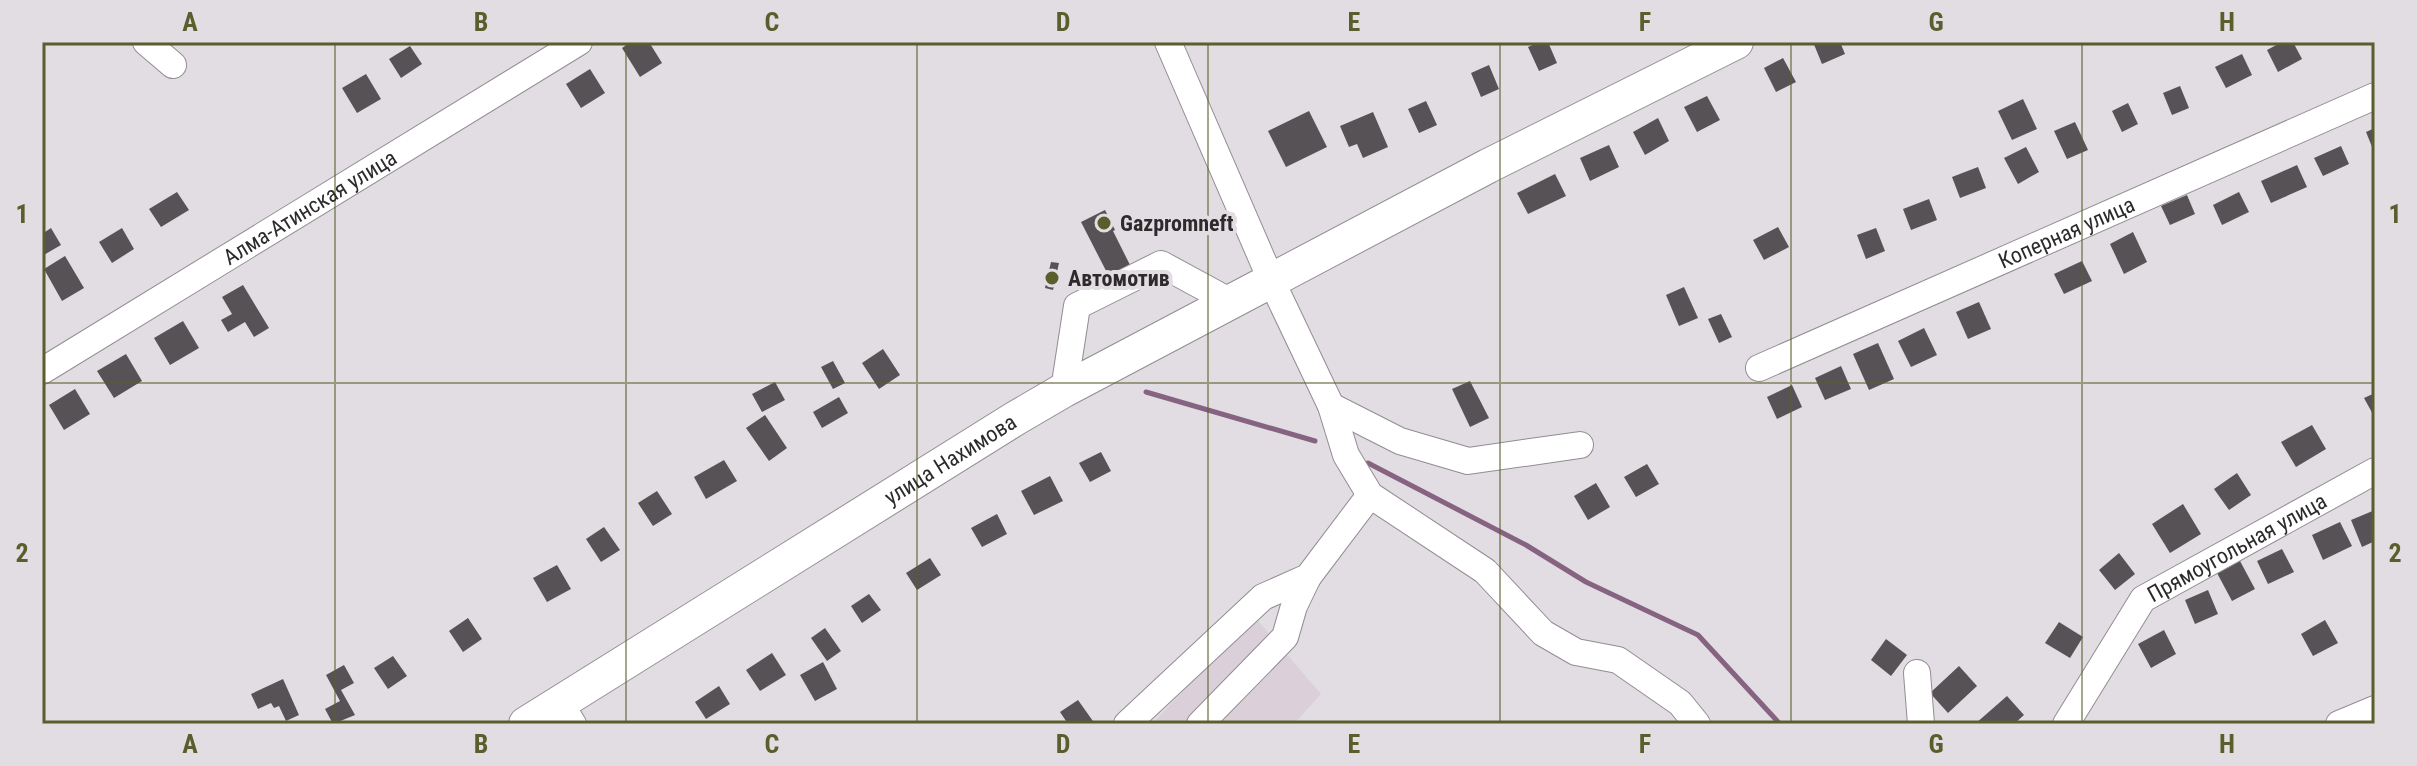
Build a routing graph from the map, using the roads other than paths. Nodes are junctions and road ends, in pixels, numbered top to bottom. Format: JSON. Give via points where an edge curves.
{"nodes":[{"id":1,"x":146,"y":42,"type":"edge"},
{"id":2,"x":579,"y":42,"type":"edge"},
{"id":3,"x":1168,"y":42,"type":"edge"},
{"id":4,"x":1736,"y":42,"type":"edge"},
{"id":5,"x":173,"y":65,"type":"dead end"},
{"id":6,"x":2375,"y":96,"type":"edge"},
{"id":7,"x":1272,"y":282,"type":"junction"},
{"id":8,"x":1231,"y":302,"type":"junction"},
{"id":9,"x":1759,"y":368,"type":"dead end"},
{"id":10,"x":42,"y":371,"type":"edge"},
{"id":11,"x":1064,"y":390,"type":"junction"},
{"id":12,"x":1331,"y":406,"type":"junction"},
{"id":13,"x":1580,"y":445,"type":"dead end"},
{"id":14,"x":2375,"y":471,"type":"edge"},
{"id":15,"x":1370,"y":495,"type":"junction"},
{"id":16,"x":1308,"y":577,"type":"junction"},
{"id":17,"x":1917,"y":673,"type":"dead end"},
{"id":18,"x":2375,"y":709,"type":"edge"},
{"id":19,"x":567,"y":713,"type":"edge"},
{"id":20,"x":526,"y":724,"type":"edge"},
{"id":21,"x":1127,"y":724,"type":"edge"},
{"id":22,"x":1200,"y":724,"type":"edge"},
{"id":23,"x":1697,"y":724,"type":"edge"},
{"id":24,"x":1921,"y":724,"type":"edge"},
{"id":25,"x":2066,"y":724,"type":"edge"},
{"id":26,"x":2339,"y":724,"type":"edge"}],
"edges":[{"from":1,"to":5,"type":"street"},
{"from":2,"to":10,"type":"street","name":"Алма-Атинская улица"},
{"from":3,"to":7,"type":"street"},
{"from":4,"to":7,"type":"main road","name":"улица Нахимова"},
{"from":6,"to":9,"type":"street","name":"Коперная улица"},
{"from":7,"to":8,"type":"main road","name":"улица Нахимова"},
{"from":7,"to":12,"type":"street"},
{"from":8,"to":11,"type":"main road","name":"улица Нахимова"},
{"from":8,"to":11,"type":"street","via":[[1161,264],[1077,306]]},
{"from":11,"to":19,"type":"main road","name":"улица Нахимова"},
{"from":12,"to":13,"type":"street","via":[[1400,441],[1468,461]]},
{"from":12,"to":15,"type":"street","via":[[1346,455]]},
{"from":14,"to":25,"type":"street","name":"Прямоугольная улица","via":[[2143,599]]},
{"from":15,"to":16,"type":"street"},
{"from":15,"to":23,"type":"street","via":[[1485,571],[1543,633],[1576,652],[1618,660],[1680,703]]},
{"from":16,"to":21,"type":"street","via":[[1263,597]]},
{"from":16,"to":22,"type":"street","via":[[1285,637]]},
{"from":17,"to":24,"type":"street"},
{"from":18,"to":26,"type":"street"},
{"from":19,"to":20,"type":"main road","name":"улица Нахимова"}]}
